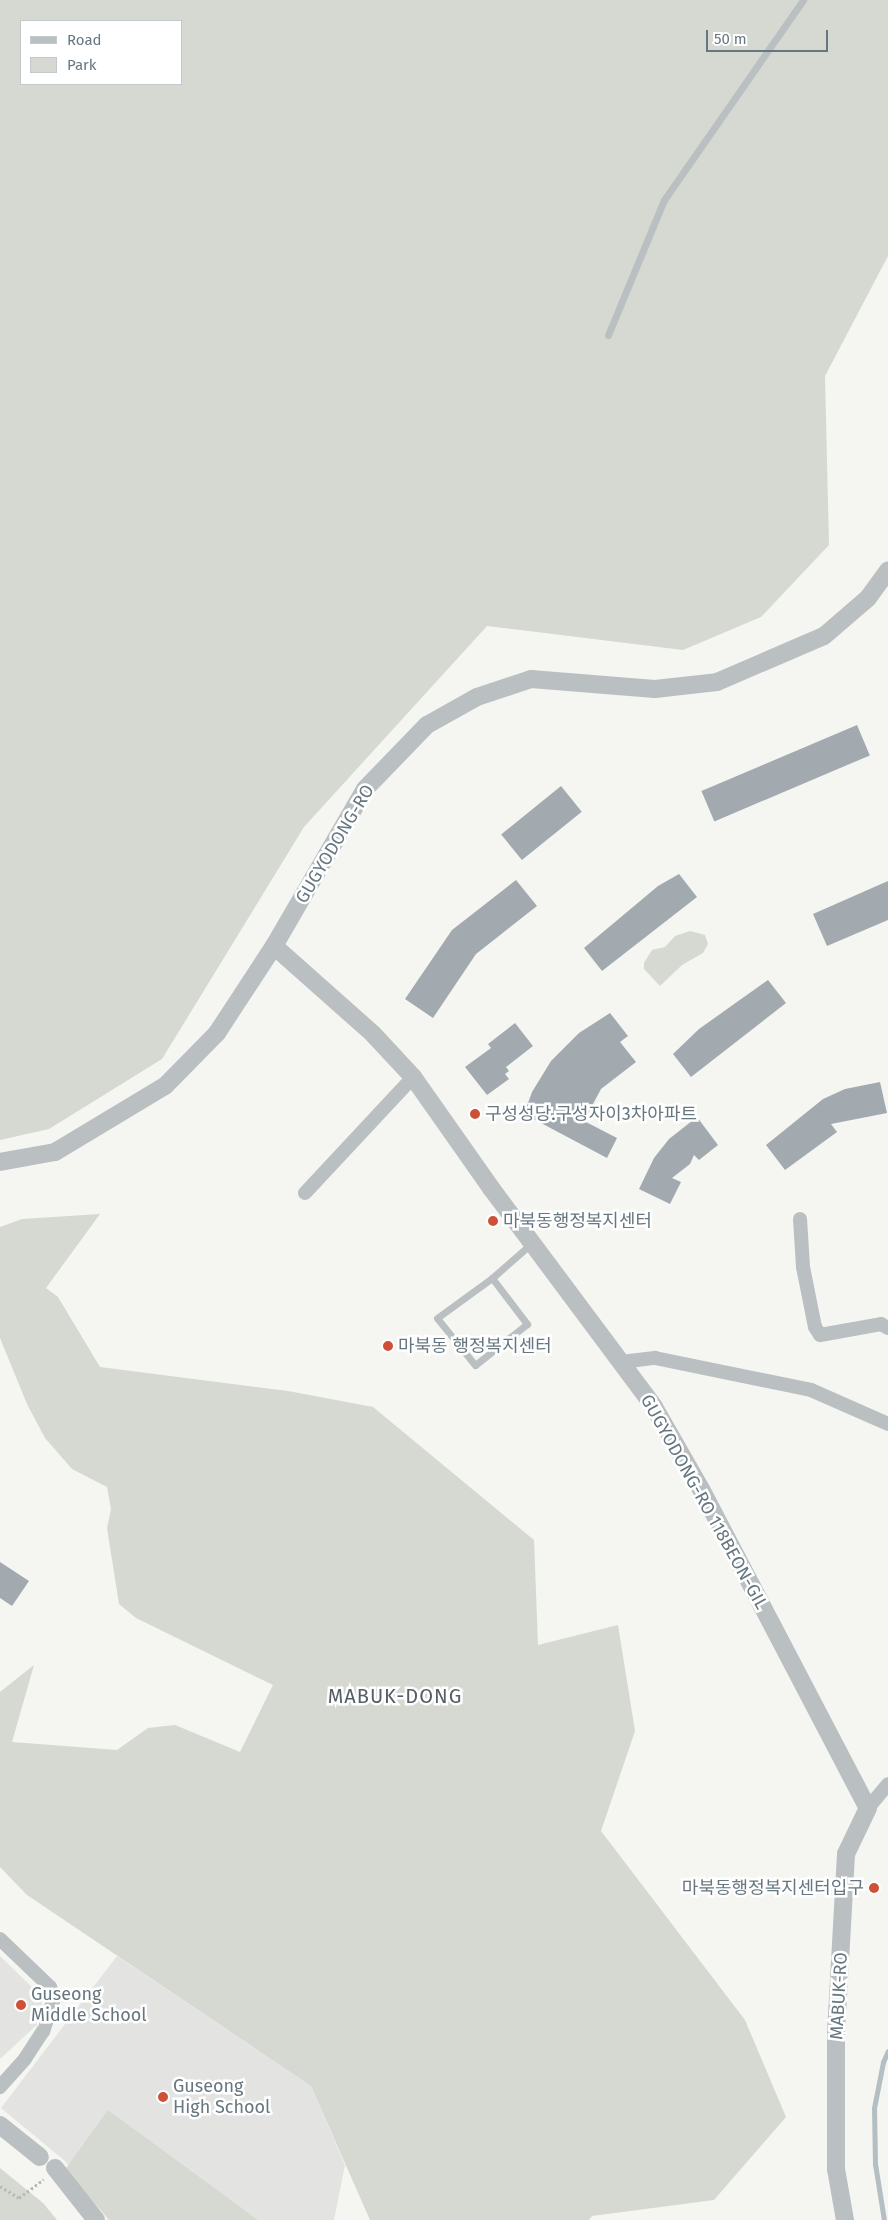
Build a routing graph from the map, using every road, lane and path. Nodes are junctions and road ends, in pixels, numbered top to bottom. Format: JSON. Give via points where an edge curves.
{"nodes":[{"id":1,"x":803,"y":0,"type":"edge"},
{"id":2,"x":608,"y":334,"type":"dead end"},
{"id":3,"x":888,"y":570,"type":"edge"},
{"id":4,"x":274,"y":946,"type":"junction"},
{"id":5,"x":413,"y":1077,"type":"junction"},
{"id":6,"x":0,"y":1162,"type":"edge"},
{"id":7,"x":304,"y":1193,"type":"dead end"},
{"id":8,"x":800,"y":1219,"type":"dead end"},
{"id":9,"x":532,"y":1243,"type":"junction"},
{"id":10,"x":492,"y":1278,"type":"junction"},
{"id":11,"x":888,"y":1328,"type":"edge"},
{"id":12,"x":621,"y":1362,"type":"junction"},
{"id":13,"x":888,"y":1424,"type":"edge"},
{"id":14,"x":888,"y":1784,"type":"edge"},
{"id":15,"x":868,"y":1808,"type":"junction"},
{"id":16,"x":0,"y":1939,"type":"edge"},
{"id":17,"x":0,"y":2087,"type":"edge"},
{"id":18,"x":0,"y":2125,"type":"edge"},
{"id":19,"x":40,"y":2157,"type":"dead end"},
{"id":20,"x":55,"y":2168,"type":"joint"},
{"id":21,"x":0,"y":2186,"type":"edge"},
{"id":22,"x":96,"y":2220,"type":"edge"},
{"id":23,"x":845,"y":2220,"type":"edge"}],
"edges":[{"from":1,"to":2,"type":"lane","via":[[664,200]]},
{"from":3,"to":4,"type":"street","name":"GUGYODONG-RO","via":[[868,598],[824,636],[717,682],[655,689],[531,679],[477,697],[427,725],[365,789]]},
{"from":4,"to":5,"type":"street","name":"GUGYODONG-RO 118BEON-GIL","via":[[373,1034]]},
{"from":4,"to":6,"type":"street","name":"GUGYODONG-RO","via":[[217,1033],[165,1086],[55,1152]]},
{"from":5,"to":7,"type":"street"},
{"from":5,"to":9,"type":"street","name":"GUGYODONG-RO 118BEON-GIL"},
{"from":8,"to":11,"type":"street","via":[[803,1268],[820,1335],[881,1324]]},
{"from":9,"to":10,"type":"lane"},
{"from":9,"to":12,"type":"street","name":"GUGYODONG-RO 118BEON-GIL"},
{"from":10,"to":10,"type":"lane","via":[[437,1318],[475,1366],[527,1324]]},
{"from":12,"to":13,"type":"street","via":[[655,1358],[811,1390]]},
{"from":12,"to":15,"type":"street","name":"GUGYODONG-RO 118BEON-GIL","via":[[654,1407],[701,1489]]},
{"from":14,"to":15,"type":"street","name":"MABUK-RO"},
{"from":15,"to":23,"type":"street","name":"MABUK-RO","via":[[846,1854],[836,2034],[836,2168]]},
{"from":16,"to":17,"type":"street","via":[[50,1987],[54,1998],[43,2030]]},
{"from":18,"to":19,"type":"street"},
{"from":20,"to":21,"type":"path","via":[[33,2190],[18,2198]]},
{"from":20,"to":22,"type":"street"}]}
